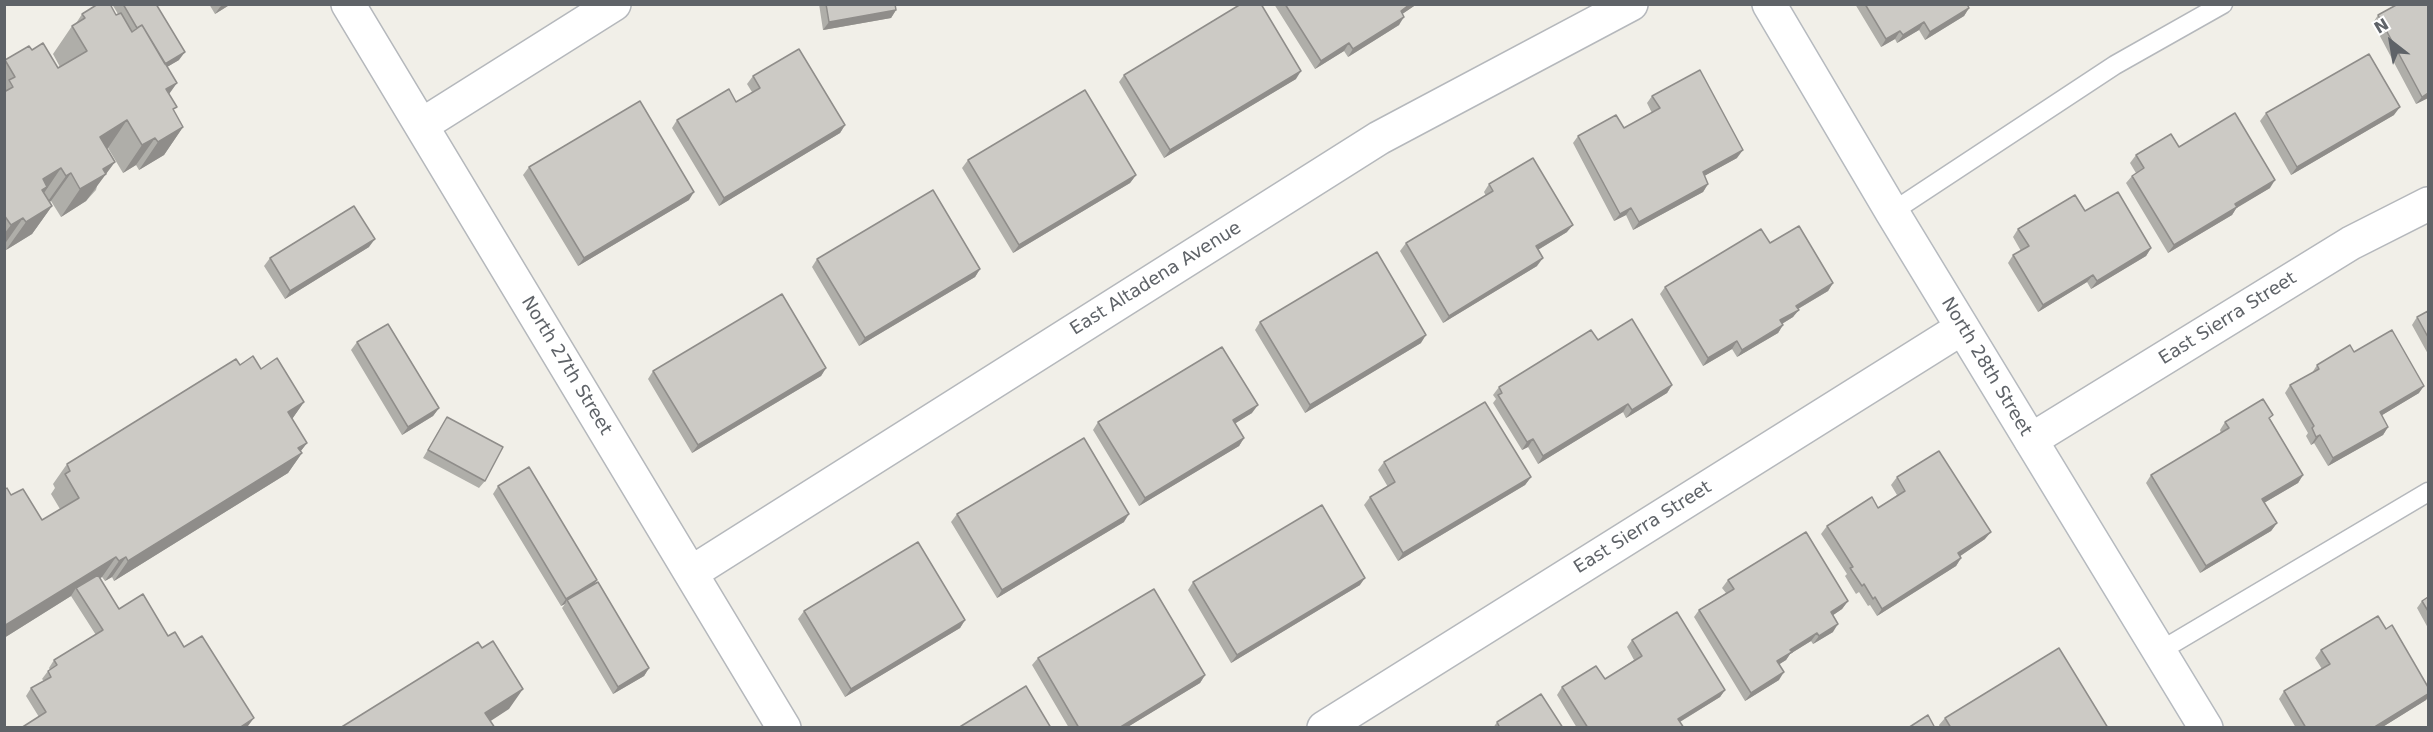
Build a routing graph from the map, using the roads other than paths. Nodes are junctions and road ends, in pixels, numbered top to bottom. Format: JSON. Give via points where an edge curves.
{"nodes":[{"id":1,"x":348,"y":4,"type":"edge"},
{"id":2,"x":614,"y":4,"type":"edge"},
{"id":3,"x":1631,"y":4,"type":"edge"},
{"id":4,"x":1769,"y":4,"type":"edge"},
{"id":5,"x":2223,"y":4,"type":"edge"},
{"id":6,"x":422,"y":125,"type":"junction"},
{"id":7,"x":2428,"y":204,"type":"edge"},
{"id":8,"x":1892,"y":212,"type":"junction"},
{"id":9,"x":1962,"y":328,"type":"junction"},
{"id":10,"x":2031,"y":440,"type":"junction"},
{"id":11,"x":2428,"y":492,"type":"edge"},
{"id":12,"x":691,"y":573,"type":"junction"},
{"id":13,"x":2160,"y":651,"type":"junction"},
{"id":14,"x":784,"y":728,"type":"edge"},
{"id":15,"x":1324,"y":728,"type":"edge"},
{"id":16,"x":2206,"y":728,"type":"edge"}],
"edges":[{"from":1,"to":6,"type":"street","name":"North 27th Street"},
{"from":2,"to":6,"type":"street"},
{"from":3,"to":12,"type":"street","name":"East Altadena Avenue","via":[[1379,138]]},
{"from":4,"to":8,"type":"street","name":"North 28th Street"},
{"from":5,"to":8,"type":"lane","via":[[2115,65]]},
{"from":6,"to":12,"type":"street","name":"North 27th Street"},
{"from":7,"to":10,"type":"street","name":"East Sierra Street","via":[[2352,243]]},
{"from":8,"to":9,"type":"street","name":"North 28th Street"},
{"from":9,"to":10,"type":"street","name":"North 28th Street"},
{"from":9,"to":15,"type":"street","name":"East Sierra Street"},
{"from":10,"to":13,"type":"street","name":"North 28th Street"},
{"from":11,"to":13,"type":"lane"},
{"from":12,"to":14,"type":"street","name":"North 27th Street"},
{"from":13,"to":16,"type":"street","name":"North 28th Street"}]}
